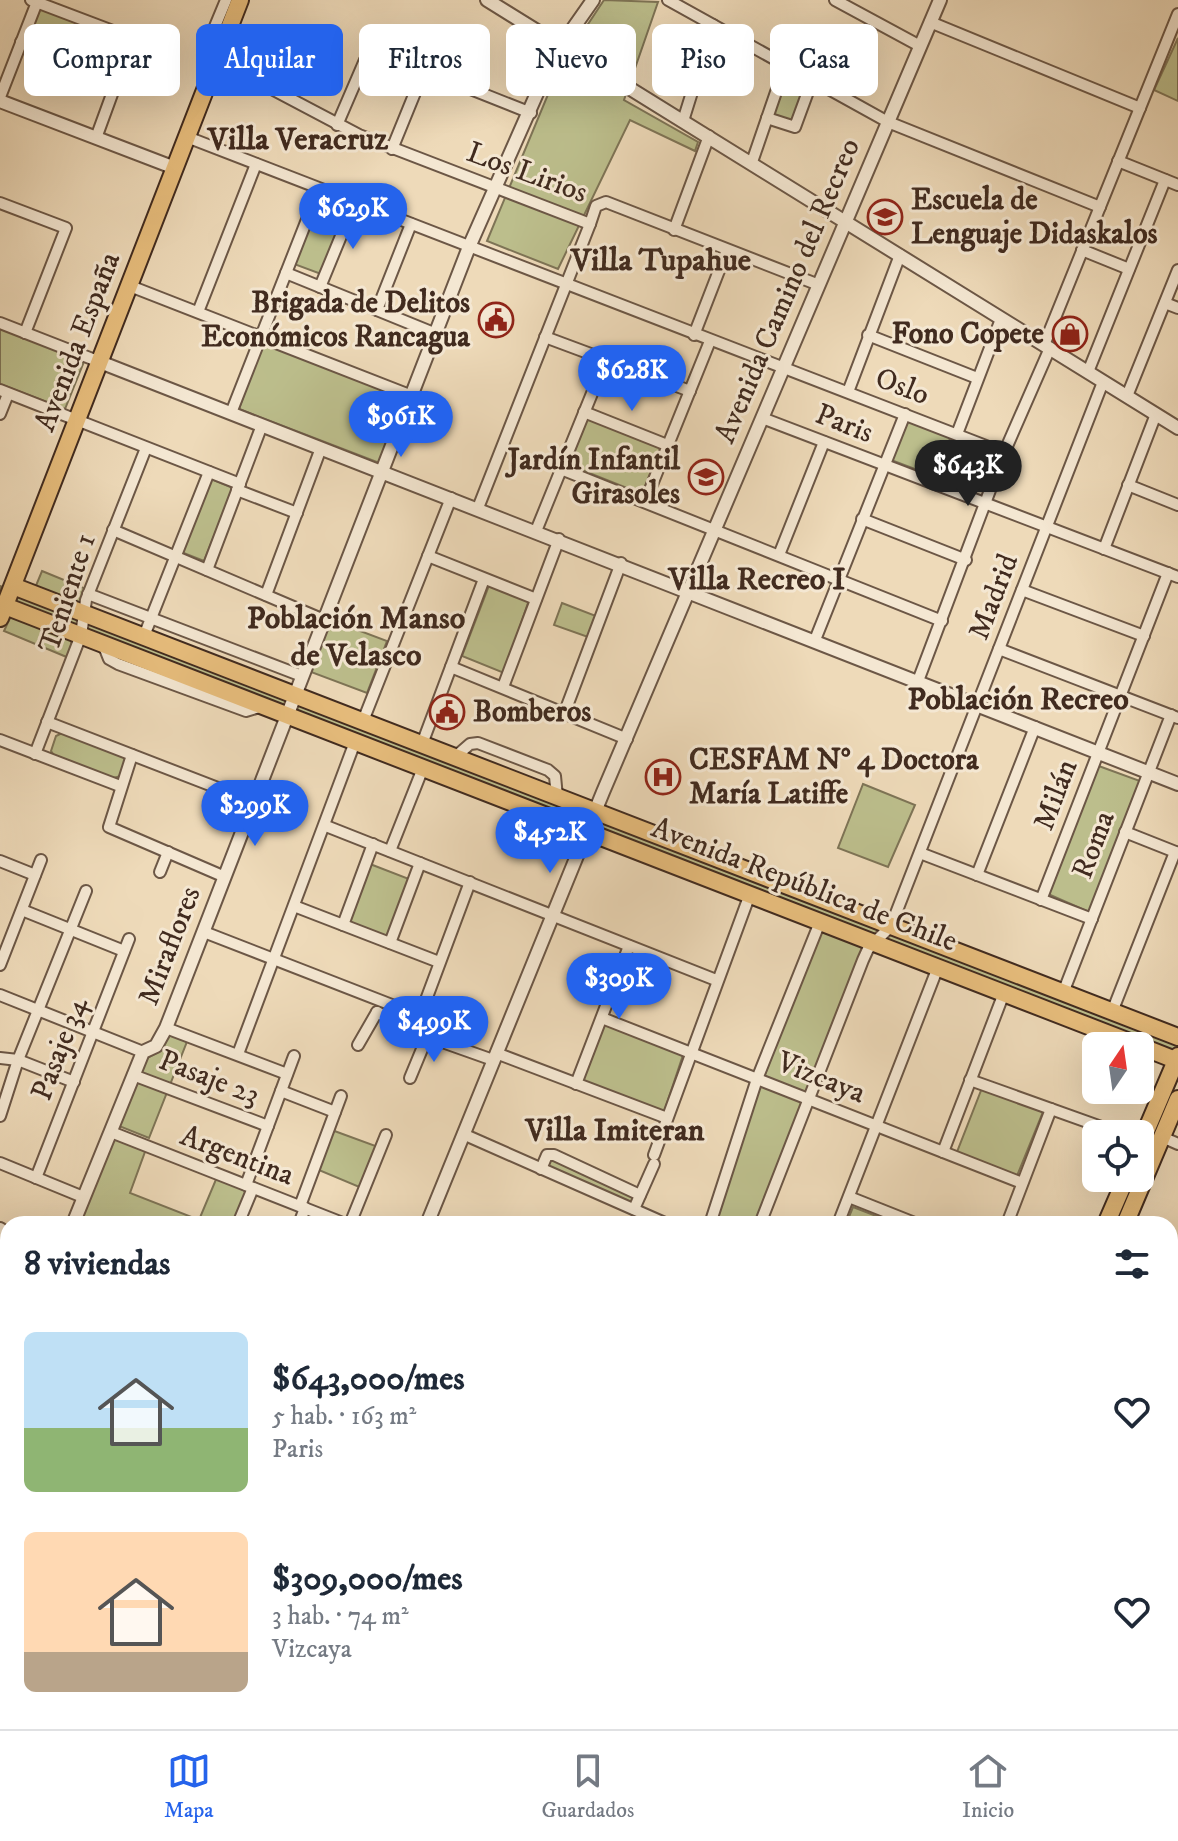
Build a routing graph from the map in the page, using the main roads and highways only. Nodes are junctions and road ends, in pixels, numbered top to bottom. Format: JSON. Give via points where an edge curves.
{"nodes":[{"id":1,"x":240,"y":0,"type":"edge"},
{"id":2,"x":6,"y":583,"type":"edge"},
{"id":3,"x":2,"y":609,"type":"edge"},
{"id":4,"x":428,"y":746,"type":"junction"},
{"id":5,"x":418,"y":766,"type":"junction"},
{"id":6,"x":715,"y":858,"type":"junction"},
{"id":7,"x":709,"y":878,"type":"junction"},
{"id":8,"x":795,"y":889,"type":"junction"},
{"id":9,"x":787,"y":909,"type":"junction"},
{"id":10,"x":1040,"y":984,"type":"junction"},
{"id":11,"x":1032,"y":1004,"type":"junction"},
{"id":12,"x":1104,"y":1032,"type":"edge"},
{"id":13,"x":1178,"y":1037,"type":"edge"},
{"id":14,"x":1154,"y":1051,"type":"edge"},
{"id":15,"x":1177,"y":1059,"type":"edge"},
{"id":16,"x":1178,"y":1099,"type":"edge"},
{"id":17,"x":1151,"y":1120,"type":"edge"},
{"id":18,"x":1120,"y":1192,"type":"edge"},
{"id":19,"x":1109,"y":1216,"type":"edge"},
{"id":20,"x":1128,"y":1216,"type":"edge"}],
"edges":[{"from":1,"to":2,"type":"main road","name":"Avenida España","via":[[77,421]]},
{"from":2,"to":3,"type":"main road","name":"Avenida España"},
{"from":2,"to":4,"type":"main road","name":"Avenida República de Chile"},
{"from":3,"to":5,"type":"main road","name":"Avenida República de Chile"},
{"from":4,"to":5,"type":"main road","via":[[420,753]]},
{"from":4,"to":6,"type":"main road","name":"Avenida República de Chile"},
{"from":5,"to":7,"type":"main road","name":"Avenida República de Chile"},
{"from":6,"to":7,"type":"main road"},
{"from":6,"to":8,"type":"main road","name":"Avenida República de Chile"},
{"from":7,"to":9,"type":"main road","name":"Avenida República de Chile"},
{"from":8,"to":9,"type":"main road"},
{"from":8,"to":10,"type":"main road","name":"Avenida República de Chile"},
{"from":9,"to":11,"type":"main road","name":"Avenida República de Chile"},
{"from":10,"to":11,"type":"main road"},
{"from":10,"to":13,"type":"main road","name":"Avenida República de Chile"},
{"from":11,"to":12,"type":"main road","name":"Avenida República de Chile"},
{"from":14,"to":15,"type":"main road","name":"Avenida República de Chile"},
{"from":15,"to":17,"type":"main road"},
{"from":16,"to":20,"type":"main road"},
{"from":18,"to":19,"type":"main road"}]}
